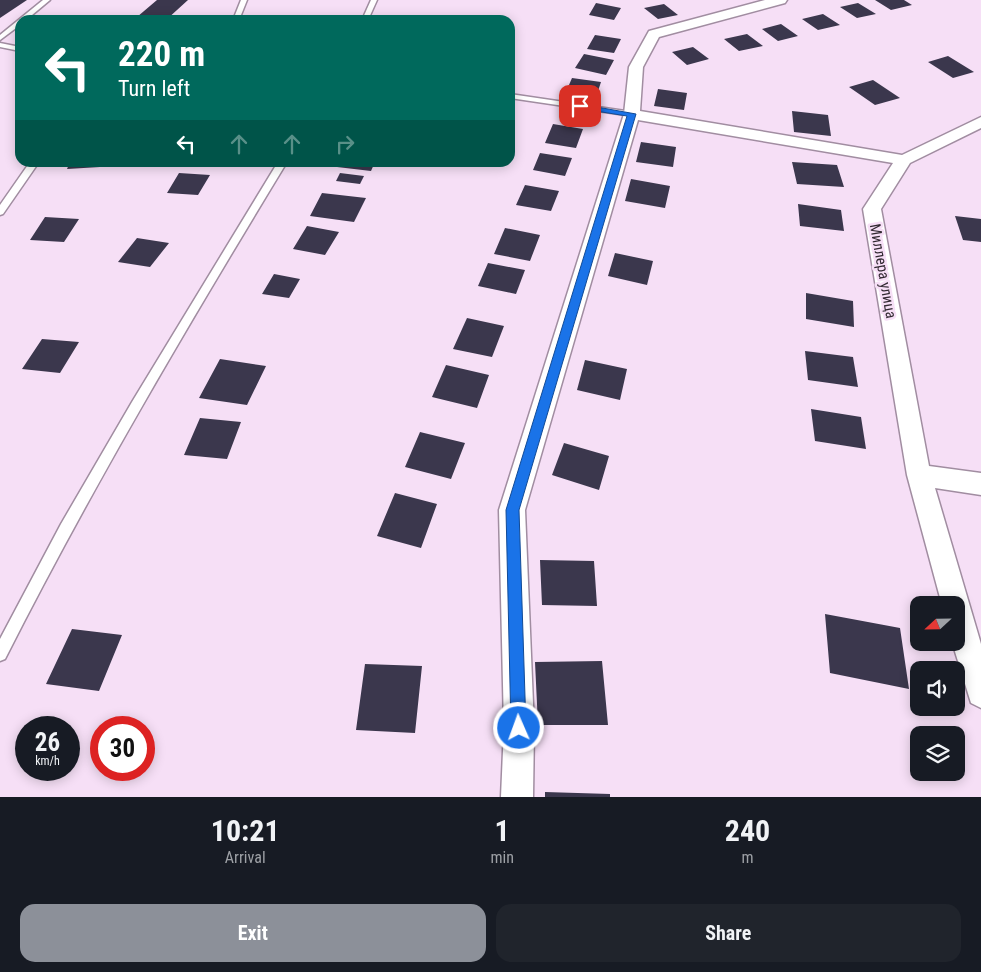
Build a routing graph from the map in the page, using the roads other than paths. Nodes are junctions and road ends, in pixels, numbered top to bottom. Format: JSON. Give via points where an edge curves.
{"nodes":[{"id":1,"x":47,"y":0,"type":"edge"},
{"id":2,"x":244,"y":0,"type":"edge"},
{"id":3,"x":374,"y":0,"type":"edge"},
{"id":4,"x":780,"y":0,"type":"edge"},
{"id":5,"x":28,"y":15,"type":"edge"},
{"id":6,"x":238,"y":15,"type":"edge"},
{"id":7,"x":369,"y":15,"type":"edge"},
{"id":8,"x":15,"y":26,"type":"edge"},
{"id":9,"x":0,"y":38,"type":"edge"},
{"id":10,"x":0,"y":45,"type":"edge"},
{"id":11,"x":15,"y":48,"type":"edge"},
{"id":12,"x":515,"y":97,"type":"edge"},
{"id":13,"x":632,"y":114,"type":"junction"},
{"id":14,"x":981,"y":122,"type":"edge"},
{"id":15,"x":904,"y":160,"type":"junction"},
{"id":16,"x":32,"y":167,"type":"edge"},
{"id":17,"x":280,"y":167,"type":"edge"},
{"id":18,"x":0,"y":212,"type":"edge"},
{"id":19,"x":919,"y":475,"type":"junction"},
{"id":20,"x":981,"y":484,"type":"edge"},
{"id":21,"x":953,"y":596,"type":"edge"},
{"id":22,"x":965,"y":637,"type":"edge"},
{"id":23,"x":0,"y":654,"type":"edge"},
{"id":24,"x":981,"y":693,"type":"edge"},
{"id":25,"x":517,"y":797,"type":"edge"}],
"edges":[{"from":1,"to":5,"type":"lane"},
{"from":2,"to":6,"type":"lane"},
{"from":3,"to":7,"type":"lane"},
{"from":4,"to":13,"type":"street","via":[[654,34],[636,67]]},
{"from":8,"to":9,"type":"lane"},
{"from":10,"to":11,"type":"lane"},
{"from":12,"to":13,"type":"lane"},
{"from":13,"to":15,"type":"street"},
{"from":13,"to":25,"type":"street","via":[[512,510],[519,728]]},
{"from":14,"to":15,"type":"street"},
{"from":15,"to":19,"type":"street","name":"Миллера улица","via":[[872,209]]},
{"from":16,"to":18,"type":"lane"},
{"from":17,"to":23,"type":"lane","via":[[132,413]]},
{"from":19,"to":20,"type":"street"},
{"from":19,"to":21,"type":"street","name":"Миллера улица"},
{"from":22,"to":24,"type":"street","name":"Миллера улица"}]}
